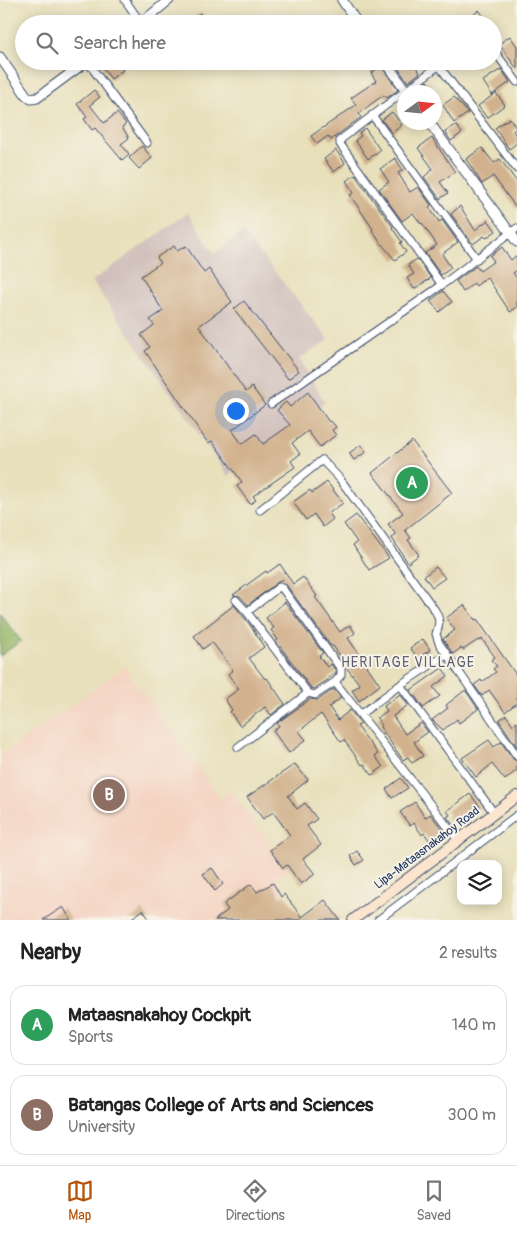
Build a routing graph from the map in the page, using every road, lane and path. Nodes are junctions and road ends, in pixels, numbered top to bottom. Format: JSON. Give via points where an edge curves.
{"nodes":[{"id":1,"x":125,"y":0,"type":"edge"},
{"id":2,"x":169,"y":0,"type":"edge"},
{"id":3,"x":342,"y":0,"type":"edge"},
{"id":4,"x":135,"y":15,"type":"edge"},
{"id":5,"x":150,"y":15,"type":"edge"},
{"id":6,"x":352,"y":15,"type":"edge"},
{"id":7,"x":0,"y":58,"type":"edge"},
{"id":8,"x":502,"y":61,"type":"edge"},
{"id":9,"x":75,"y":70,"type":"edge"},
{"id":10,"x":94,"y":70,"type":"edge"},
{"id":11,"x":391,"y":70,"type":"edge"},
{"id":12,"x":434,"y":70,"type":"edge"},
{"id":13,"x":446,"y":70,"type":"edge"},
{"id":14,"x":517,"y":82,"type":"edge"},
{"id":15,"x":402,"y":85,"type":"edge"},
{"id":16,"x":416,"y":85,"type":"edge"},
{"id":17,"x":397,"y":99,"type":"edge"},
{"id":18,"x":372,"y":116,"type":"junction"},
{"id":19,"x":435,"y":130,"type":"edge"},
{"id":20,"x":147,"y":143,"type":"dead end"},
{"id":21,"x":517,"y":169,"type":"edge"},
{"id":22,"x":514,"y":230,"type":"edge"},
{"id":23,"x":517,"y":242,"type":"edge"},
{"id":24,"x":477,"y":259,"type":"junction"},
{"id":25,"x":442,"y":285,"type":"junction"},
{"id":26,"x":270,"y":404,"type":"dead end"},
{"id":27,"x":260,"y":510,"type":"dead end"},
{"id":28,"x":236,"y":600,"type":"dead end"},
{"id":29,"x":247,"y":612,"type":"junction"},
{"id":30,"x":446,"y":655,"type":"junction"},
{"id":31,"x":335,"y":682,"type":"junction"},
{"id":32,"x":400,"y":685,"type":"junction"},
{"id":33,"x":308,"y":693,"type":"junction"},
{"id":34,"x":361,"y":714,"type":"junction"},
{"id":35,"x":238,"y":747,"type":"dead end"},
{"id":36,"x":517,"y":756,"type":"edge"},
{"id":37,"x":517,"y":796,"type":"edge"},
{"id":38,"x":494,"y":813,"type":"junction"},
{"id":39,"x":517,"y":815,"type":"edge"},
{"id":40,"x":458,"y":840,"type":"junction"},
{"id":41,"x":353,"y":920,"type":"edge"},
{"id":42,"x":378,"y":920,"type":"edge"}],
"edges":[{"from":1,"to":4,"type":"street"},
{"from":2,"to":5,"type":"street"},
{"from":3,"to":6,"type":"street"},
{"from":7,"to":9,"type":"street","via":[[31,99]]},
{"from":8,"to":14,"type":"street"},
{"from":10,"to":20,"type":"street"},
{"from":11,"to":15,"type":"street"},
{"from":12,"to":16,"type":"street"},
{"from":13,"to":21,"type":"street"},
{"from":17,"to":18,"type":"street"},
{"from":18,"to":24,"type":"street"},
{"from":18,"to":25,"type":"street","via":[[341,137],[340,144]]},
{"from":19,"to":22,"type":"street"},
{"from":22,"to":23,"type":"street"},
{"from":22,"to":24,"type":"street"},
{"from":24,"to":25,"type":"street"},
{"from":25,"to":26,"type":"street"},
{"from":27,"to":30,"type":"street","via":[[322,460],[434,609],[440,621],[437,639]]},
{"from":28,"to":29,"type":"street"},
{"from":29,"to":31,"type":"street","via":[[279,587],[282,588],[341,669],[341,675]]},
{"from":29,"to":33,"type":"street"},
{"from":30,"to":32,"type":"street"},
{"from":30,"to":36,"type":"street"},
{"from":31,"to":33,"type":"street","via":[[315,695]]},
{"from":31,"to":34,"type":"street"},
{"from":32,"to":34,"type":"street"},
{"from":32,"to":38,"type":"street"},
{"from":33,"to":35,"type":"street"},
{"from":34,"to":40,"type":"street"},
{"from":37,"to":38,"type":"main road","name":"Lipa-Mataasnakahoy Road"},
{"from":38,"to":40,"type":"main road","name":"Lipa-Mataasnakahoy Road"},
{"from":39,"to":42,"type":"street"},
{"from":40,"to":41,"type":"main road","name":"Lipa-Mataasnakahoy Road"}]}
